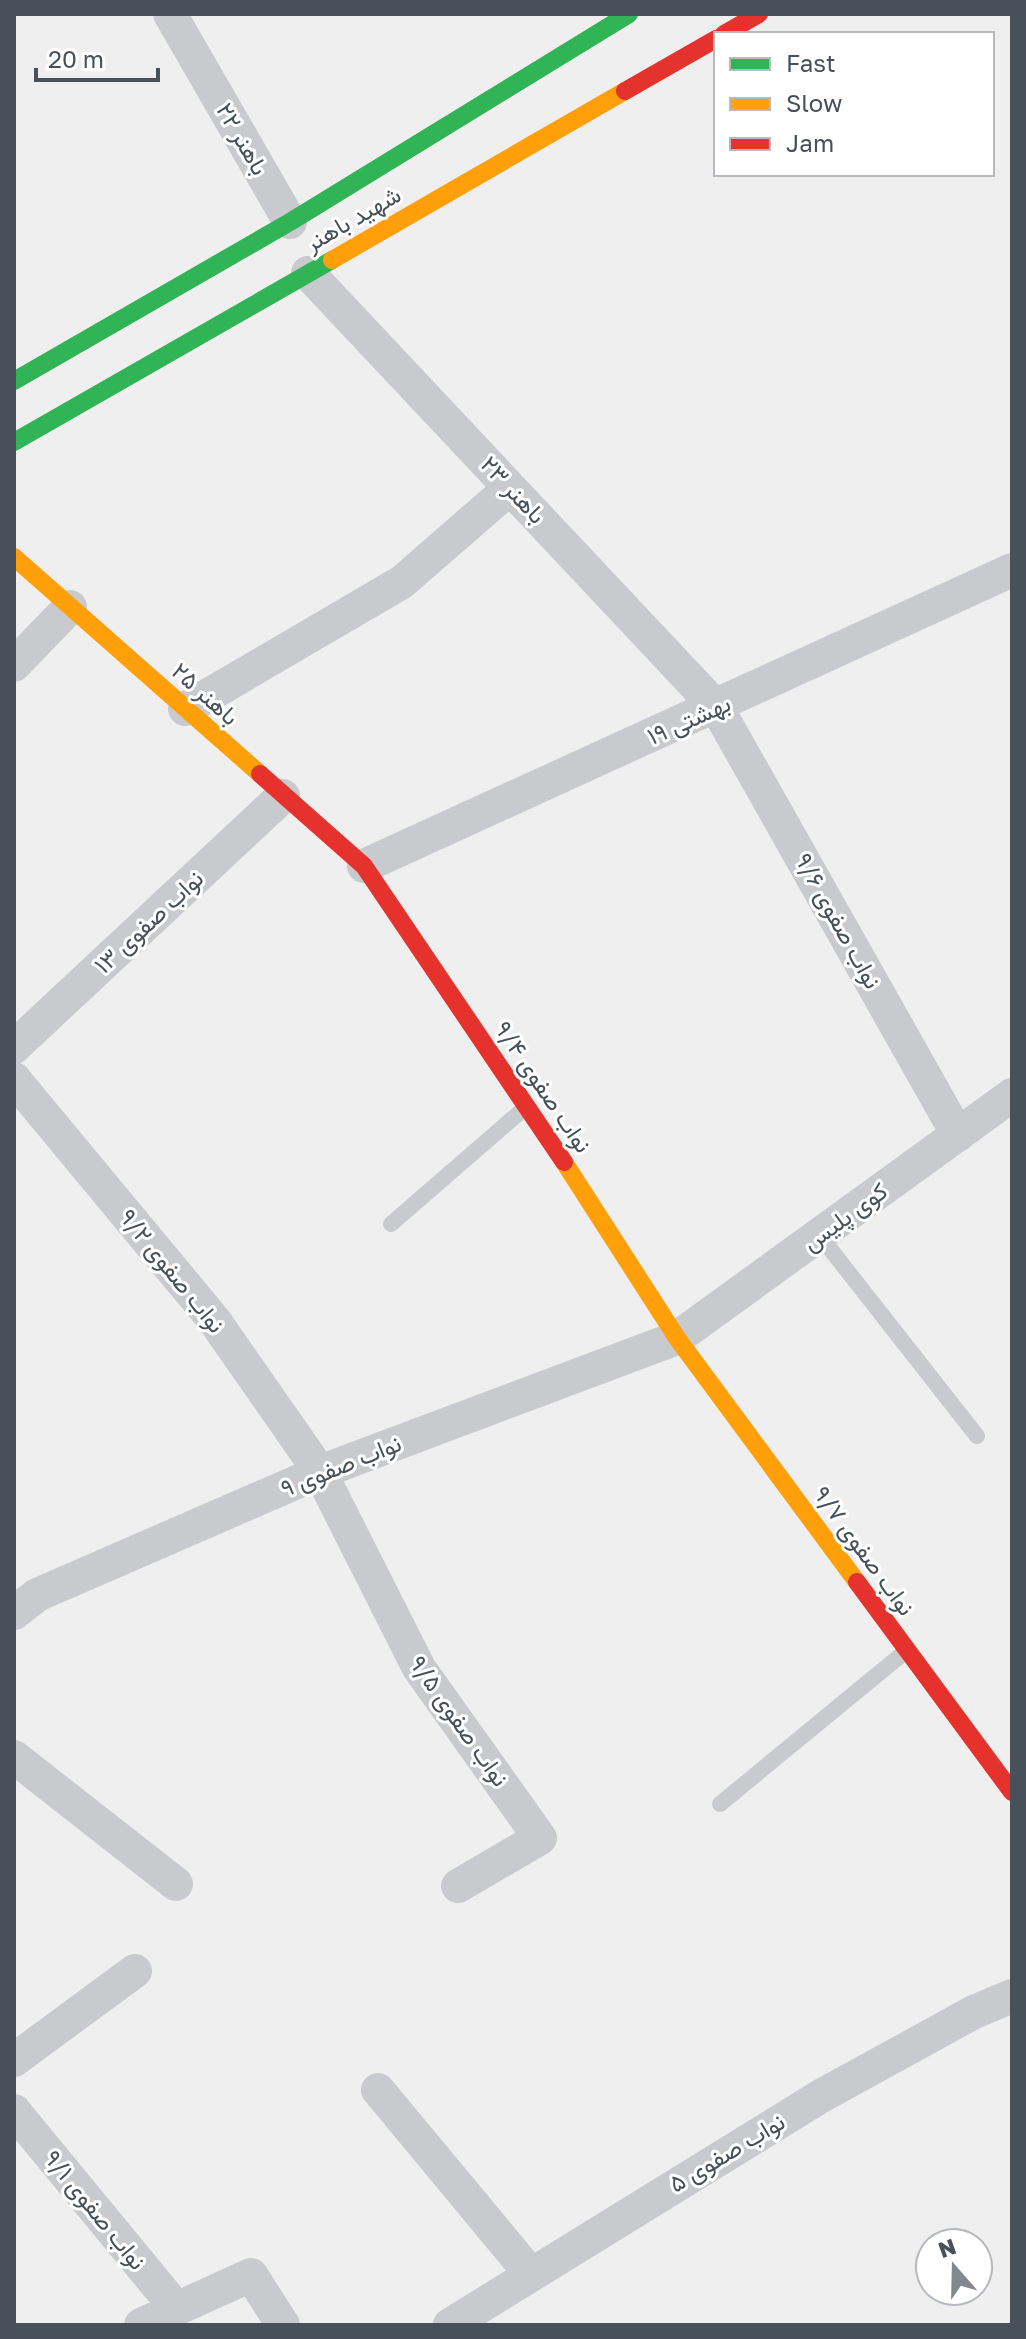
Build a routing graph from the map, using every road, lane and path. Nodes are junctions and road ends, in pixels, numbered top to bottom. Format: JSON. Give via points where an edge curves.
{"nodes":[{"id":1,"x":170,"y":14,"type":"edge"},
{"id":2,"x":629,"y":14,"type":"edge"},
{"id":3,"x":759,"y":14,"type":"edge"},
{"id":4,"x":728,"y":32,"type":"edge"},
{"id":5,"x":714,"y":40,"type":"edge"},
{"id":6,"x":290,"y":222,"type":"junction"},
{"id":7,"x":308,"y":273,"type":"junction"},
{"id":8,"x":14,"y":381,"type":"edge"},
{"id":9,"x":14,"y":442,"type":"edge"},
{"id":10,"x":510,"y":488,"type":"junction"},
{"id":11,"x":14,"y":557,"type":"edge"},
{"id":12,"x":1012,"y":570,"type":"edge"},
{"id":13,"x":70,"y":607,"type":"junction"},
{"id":14,"x":14,"y":665,"type":"edge"},
{"id":15,"x":717,"y":708,"type":"junction"},
{"id":16,"x":185,"y":709,"type":"junction"},
{"id":17,"x":283,"y":796,"type":"junction"},
{"id":18,"x":364,"y":866,"type":"junction"},
{"id":19,"x":14,"y":1047,"type":"edge"},
{"id":20,"x":14,"y":1079,"type":"edge"},
{"id":21,"x":1012,"y":1095,"type":"edge"},
{"id":22,"x":528,"y":1105,"type":"junction"},
{"id":23,"x":958,"y":1135,"type":"junction"},
{"id":24,"x":391,"y":1224,"type":"dead end"},
{"id":25,"x":820,"y":1236,"type":"junction"},
{"id":26,"x":677,"y":1338,"type":"junction"},
{"id":27,"x":977,"y":1436,"type":"dead end"},
{"id":28,"x":320,"y":1472,"type":"junction"},
{"id":29,"x":14,"y":1613,"type":"edge"},
{"id":30,"x":907,"y":1650,"type":"junction"},
{"id":31,"x":14,"y":1757,"type":"edge"},
{"id":32,"x":1012,"y":1792,"type":"edge"},
{"id":33,"x":720,"y":1804,"type":"dead end"},
{"id":34,"x":176,"y":1884,"type":"dead end"},
{"id":35,"x":458,"y":1886,"type":"dead end"},
{"id":36,"x":135,"y":1971,"type":"dead end"},
{"id":37,"x":1012,"y":1996,"type":"edge"},
{"id":38,"x":14,"y":2060,"type":"edge"},
{"id":39,"x":378,"y":2090,"type":"dead end"},
{"id":40,"x":14,"y":2111,"type":"edge"},
{"id":41,"x":530,"y":2273,"type":"junction"},
{"id":42,"x":177,"y":2309,"type":"junction"},
{"id":43,"x":141,"y":2325,"type":"edge"},
{"id":44,"x":283,"y":2325,"type":"edge"},
{"id":45,"x":450,"y":2325,"type":"edge"}],
"edges":[{"from":1,"to":6,"type":"street","name":"باهنر ۲۲"},
{"from":2,"to":6,"type":"street","name":"شهید باهنر"},
{"from":3,"to":4,"type":"street"},
{"from":5,"to":7,"type":"street","name":"شهید باهنر"},
{"from":6,"to":8,"type":"street","name":"شهید باهنر"},
{"from":7,"to":9,"type":"street","name":"شهید باهنر"},
{"from":7,"to":10,"type":"street","name":"باهنر ۲۳"},
{"from":10,"to":15,"type":"street","name":"باهنر ۲۳"},
{"from":10,"to":16,"type":"street","via":[[402,582]]},
{"from":11,"to":13,"type":"street","name":"باهنر ۲۵"},
{"from":12,"to":15,"type":"street","name":"بهشتی ۱۹"},
{"from":13,"to":14,"type":"street"},
{"from":13,"to":16,"type":"street","name":"باهنر ۲۵"},
{"from":15,"to":18,"type":"street","name":"بهشتی ۱۹"},
{"from":15,"to":23,"type":"street","name":"نواب صفوی ۹/۶"},
{"from":16,"to":17,"type":"street","name":"باهنر ۲۵"},
{"from":17,"to":18,"type":"street","name":"باهنر ۲۵"},
{"from":17,"to":19,"type":"street","name":"نواب صفوی ۱۳"},
{"from":18,"to":22,"type":"street","name":"نواب صفوی ۹/۴"},
{"from":20,"to":28,"type":"street","name":"نواب صفوی ۹/۲","via":[[214,1320]]},
{"from":21,"to":23,"type":"street","name":"کوی پلیس"},
{"from":22,"to":24,"type":"lane"},
{"from":22,"to":26,"type":"street","name":"نواب صفوی ۹/۴"},
{"from":23,"to":25,"type":"street","name":"کوی پلیس"},
{"from":25,"to":26,"type":"street","name":"کوی پلیس"},
{"from":25,"to":27,"type":"lane"},
{"from":26,"to":28,"type":"street","name":"نواب صفوی ۹"},
{"from":26,"to":30,"type":"street","name":"نواب صفوی ۹/۷"},
{"from":28,"to":29,"type":"street","name":"نواب صفوی ۹","via":[[37,1595]]},
{"from":28,"to":35,"type":"street","name":"نواب صفوی ۹/۵","via":[[419,1668],[540,1838]]},
{"from":30,"to":32,"type":"street","name":"نواب صفوی ۹/۷"},
{"from":30,"to":33,"type":"lane"},
{"from":31,"to":34,"type":"street"},
{"from":36,"to":38,"type":"street"},
{"from":37,"to":41,"type":"street","name":"نواب صفوی ۵","via":[[821,2096]]},
{"from":39,"to":41,"type":"street"},
{"from":40,"to":42,"type":"street","name":"نواب صفوی ۹/۱"},
{"from":41,"to":45,"type":"street","name":"نواب صفوی ۵"},
{"from":42,"to":43,"type":"street"},
{"from":42,"to":44,"type":"street","via":[[251,2275]]}]}
